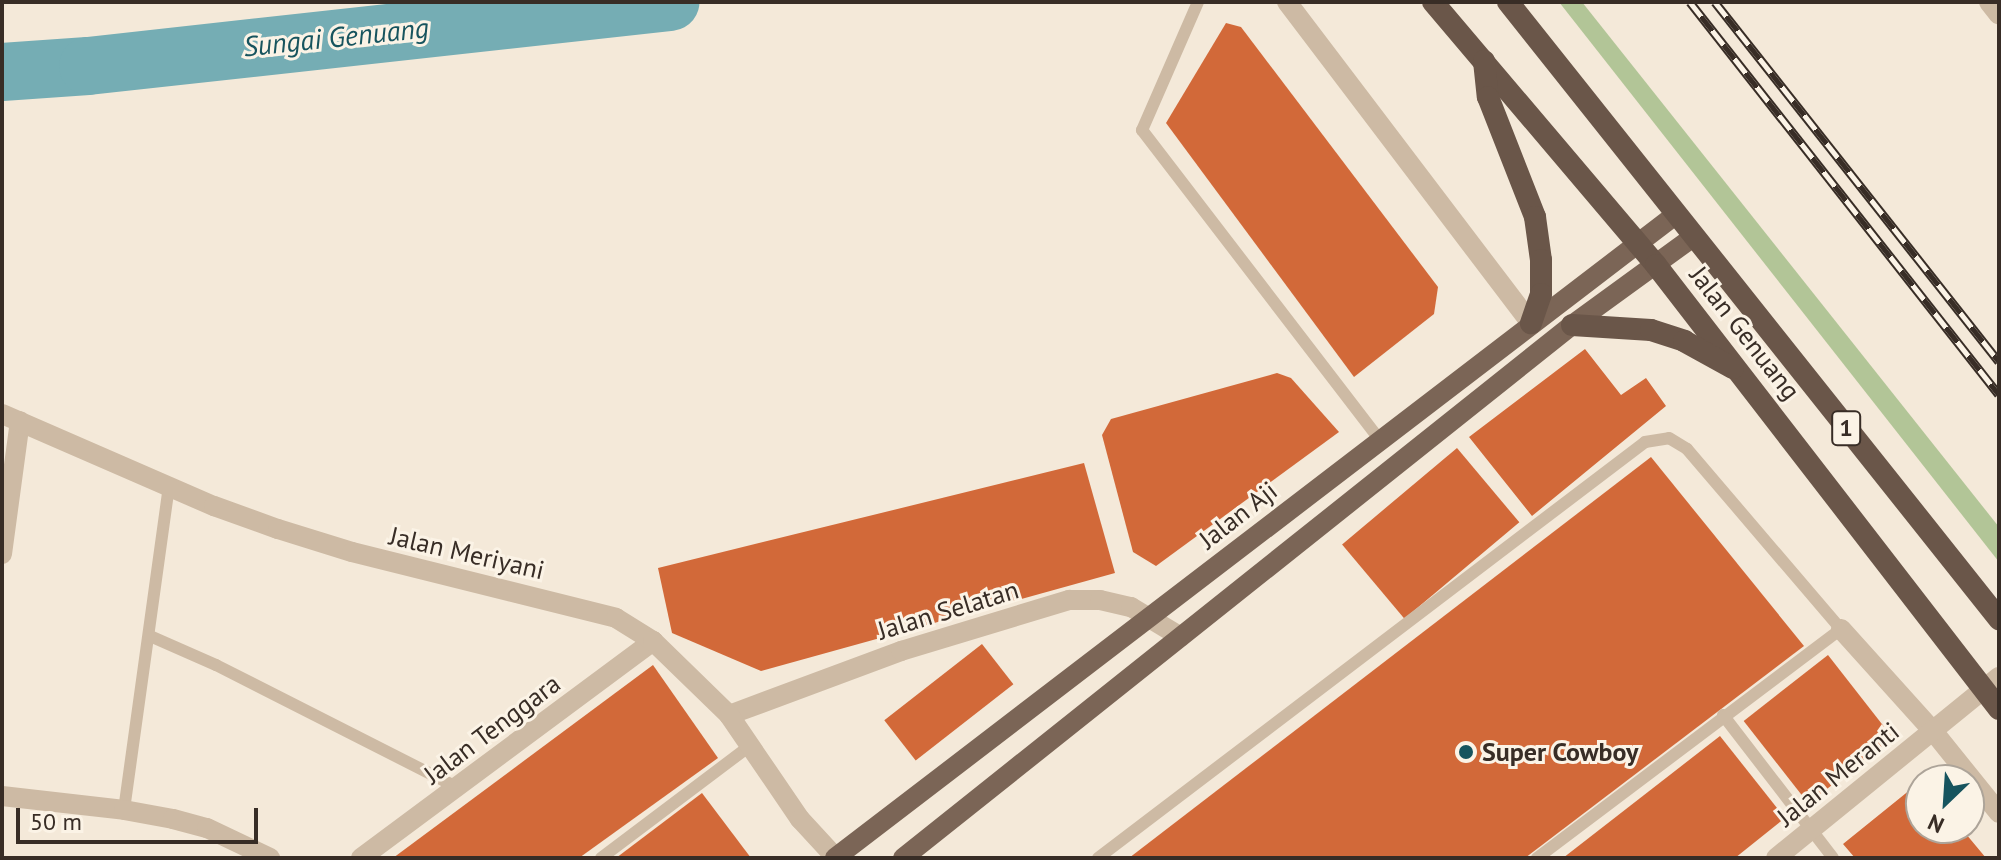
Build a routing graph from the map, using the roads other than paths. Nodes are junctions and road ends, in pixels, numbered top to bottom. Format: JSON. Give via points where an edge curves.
{"nodes":[{"id":1,"x":1198,"y":2,"type":"edge"},
{"id":2,"x":1287,"y":2,"type":"edge"},
{"id":3,"x":1508,"y":2,"type":"edge"},
{"id":4,"x":1989,"y":2,"type":"edge"},
{"id":5,"x":1436,"y":6,"type":"edge"},
{"id":6,"x":1999,"y":15,"type":"edge"},
{"id":7,"x":1484,"y":61,"type":"junction"},
{"id":8,"x":1675,"y":215,"type":"junction"},
{"id":9,"x":1693,"y":237,"type":"junction"},
{"id":10,"x":1639,"y":245,"type":"junction"},
{"id":11,"x":1656,"y":265,"type":"junction"},
{"id":12,"x":1531,"y":323,"type":"junction"},
{"id":13,"x":1572,"y":325,"type":"junction"},
{"id":14,"x":1741,"y":372,"type":"junction"},
{"id":15,"x":11,"y":418,"type":"edge"},
{"id":16,"x":1379,"y":439,"type":"junction"},
{"id":17,"x":169,"y":486,"type":"junction"},
{"id":18,"x":2,"y":554,"type":"edge"},
{"id":19,"x":1150,"y":616,"type":"junction"},
{"id":20,"x":1999,"y":619,"type":"edge"},
{"id":21,"x":1841,"y":629,"type":"junction"},
{"id":22,"x":150,"y":636,"type":"junction"},
{"id":23,"x":1181,"y":637,"type":"junction"},
{"id":24,"x":653,"y":641,"type":"junction"},
{"id":25,"x":1991,"y":683,"type":"edge"},
{"id":26,"x":1999,"y":709,"type":"edge"},
{"id":27,"x":729,"y":715,"type":"junction"},
{"id":28,"x":1723,"y":715,"type":"junction"},
{"id":29,"x":1933,"y":731,"type":"junction"},
{"id":30,"x":751,"y":745,"type":"junction"},
{"id":31,"x":458,"y":788,"type":"junction"},
{"id":32,"x":2,"y":796,"type":"edge"},
{"id":33,"x":124,"y":810,"type":"junction"},
{"id":34,"x":1999,"y":813,"type":"edge"},
{"id":35,"x":1811,"y":830,"type":"junction"},
{"id":36,"x":270,"y":858,"type":"edge"},
{"id":37,"x":361,"y":858,"type":"edge"},
{"id":38,"x":601,"y":858,"type":"edge"},
{"id":39,"x":835,"y":858,"type":"edge"},
{"id":40,"x":903,"y":858,"type":"edge"},
{"id":41,"x":1098,"y":858,"type":"edge"},
{"id":42,"x":1537,"y":858,"type":"edge"},
{"id":43,"x":1776,"y":858,"type":"edge"},
{"id":44,"x":1833,"y":858,"type":"edge"}],
"edges":[{"from":1,"to":16,"type":"lane","via":[[1142,130]]},
{"from":2,"to":12,"type":"street"},
{"from":3,"to":8,"type":"highway","name":"Jalan Genuang","number":"1"},
{"from":4,"to":6,"type":"street"},
{"from":5,"to":7,"type":"highway","name":"Jalan Genuang","number":"1"},
{"from":7,"to":10,"type":"highway","name":"Jalan Genuang","number":"1"},
{"from":7,"to":12,"type":"highway","via":[[1488,97],[1535,217],[1541,294]]},
{"from":8,"to":9,"type":"highway","name":"Jalan Genuang","number":"1"},
{"from":8,"to":10,"type":"main road","name":"Jalan Aji"},
{"from":9,"to":11,"type":"main road"},
{"from":9,"to":20,"type":"highway","name":"Jalan Genuang","number":"1"},
{"from":10,"to":11,"type":"highway","name":"Jalan Genuang","number":"1"},
{"from":10,"to":12,"type":"main road","name":"Jalan Aji"},
{"from":11,"to":13,"type":"main road"},
{"from":11,"to":14,"type":"highway","name":"Jalan Genuang","number":"1"},
{"from":12,"to":16,"type":"main road","name":"Jalan Aji"},
{"from":13,"to":14,"type":"highway","via":[[1651,330]]},
{"from":13,"to":23,"type":"main road"},
{"from":14,"to":25,"type":"highway","name":"Jalan Genuang","number":"1"},
{"from":15,"to":17,"type":"street","name":"Jalan Meriyani"},
{"from":15,"to":18,"type":"street"},
{"from":16,"to":19,"type":"main road","name":"Jalan Aji"},
{"from":17,"to":22,"type":"lane"},
{"from":17,"to":24,"type":"street","name":"Jalan Meriyani","via":[[352,552],[616,618]]},
{"from":19,"to":23,"type":"street","name":"Jalan Selatan"},
{"from":19,"to":27,"type":"street","name":"Jalan Selatan","via":[[1100,600],[1069,600],[901,651]]},
{"from":19,"to":39,"type":"main road","name":"Jalan Aji"},
{"from":21,"to":28,"type":"lane"},
{"from":21,"to":29,"type":"street"},
{"from":21,"to":41,"type":"lane","via":[[1687,449],[1669,438],[1645,442]]},
{"from":22,"to":31,"type":"lane"},
{"from":22,"to":33,"type":"lane"},
{"from":23,"to":40,"type":"main road"},
{"from":24,"to":27,"type":"street","name":"Jalan Meriyani"},
{"from":24,"to":31,"type":"street","name":"Jalan Tenggara"},
{"from":25,"to":26,"type":"highway","name":"Jalan Genuang","number":"1"},
{"from":25,"to":29,"type":"street","name":"Jalan Meranti"},
{"from":27,"to":30,"type":"street","name":"Jalan Meriyani"},
{"from":28,"to":35,"type":"lane"},
{"from":28,"to":42,"type":"lane"},
{"from":29,"to":34,"type":"street"},
{"from":29,"to":35,"type":"street","name":"Jalan Meranti"},
{"from":30,"to":38,"type":"lane"},
{"from":30,"to":39,"type":"street","name":"Jalan Meriyani","via":[[800,819]]},
{"from":31,"to":37,"type":"street","name":"Jalan Tenggara"},
{"from":32,"to":33,"type":"street"},
{"from":33,"to":36,"type":"street","via":[[207,828]]},
{"from":35,"to":43,"type":"street","name":"Jalan Meranti"},
{"from":35,"to":44,"type":"lane"}]}
